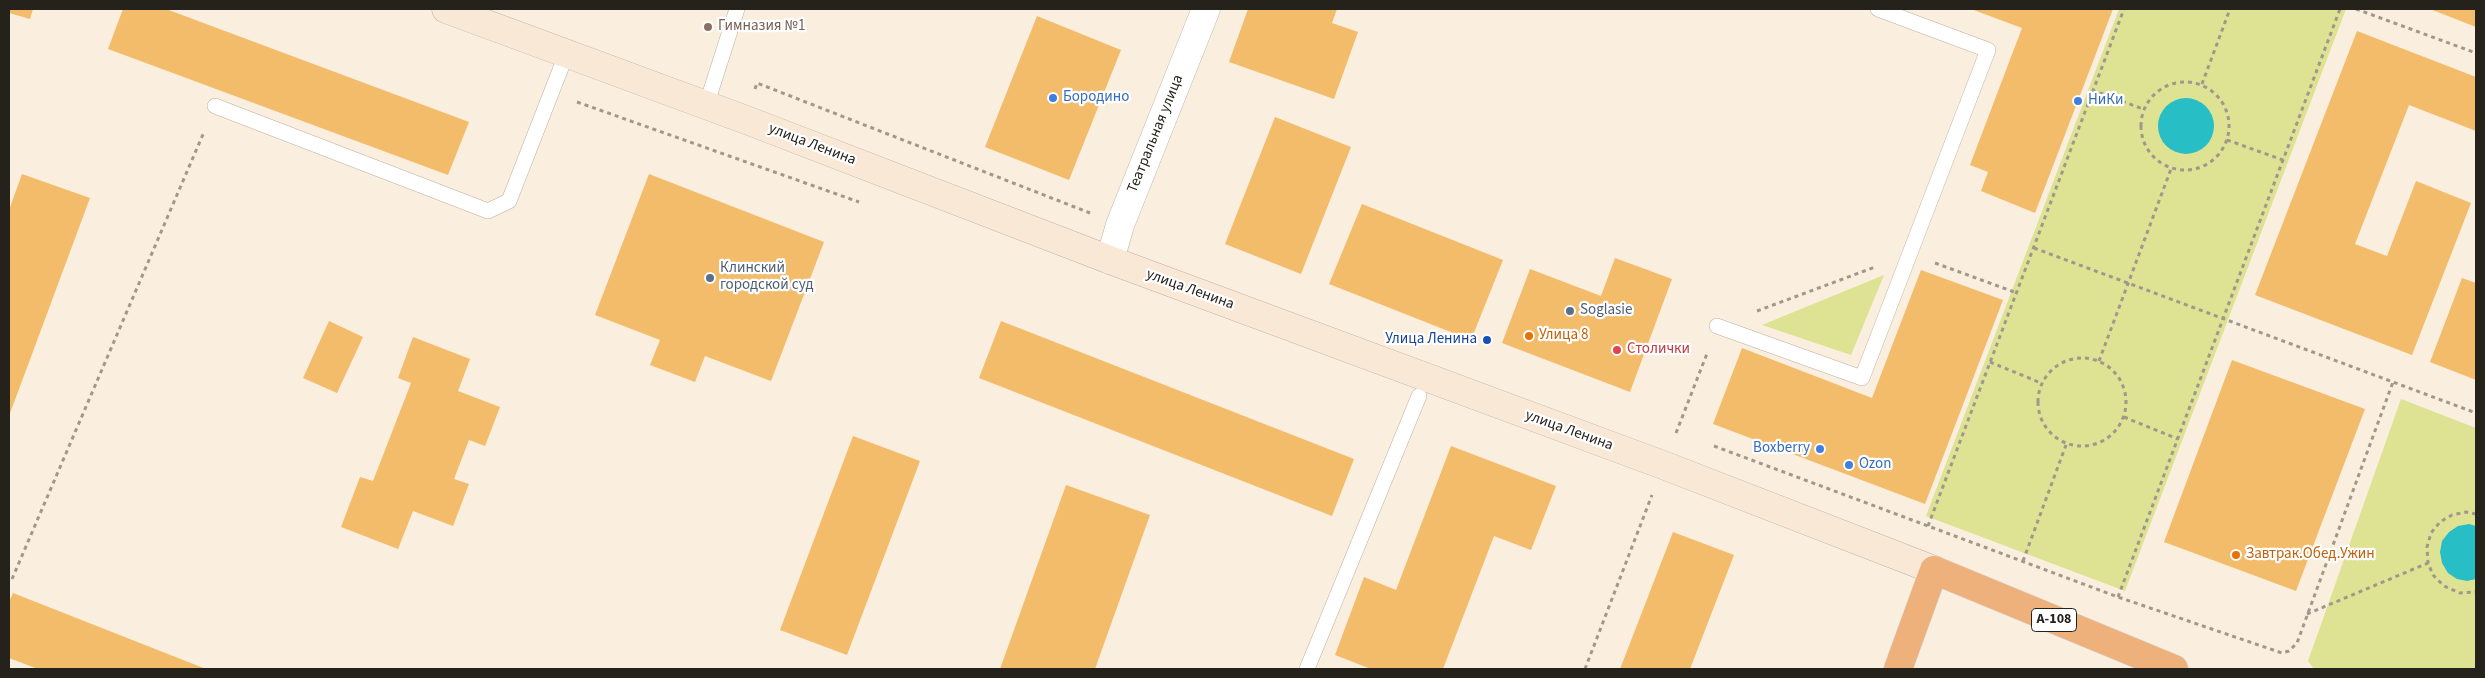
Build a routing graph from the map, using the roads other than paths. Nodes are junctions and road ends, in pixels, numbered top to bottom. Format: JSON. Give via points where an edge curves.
{"nodes":[{"id":1,"x":446,"y":9,"type":"edge"},
{"id":2,"x":737,"y":9,"type":"edge"},
{"id":3,"x":1206,"y":9,"type":"edge"},
{"id":4,"x":1878,"y":9,"type":"edge"},
{"id":5,"x":566,"y":55,"type":"junction"},
{"id":6,"x":215,"y":106,"type":"road end"},
{"id":7,"x":706,"y":106,"type":"junction"},
{"id":8,"x":1110,"y":260,"type":"junction"},
{"id":9,"x":1717,"y":326,"type":"road end"},
{"id":10,"x":1419,"y":396,"type":"dead end"},
{"id":11,"x":1934,"y":570,"type":"junction"},
{"id":12,"x":1307,"y":669,"type":"edge"},
{"id":13,"x":1898,"y":669,"type":"edge"},
{"id":14,"x":2174,"y":669,"type":"edge"}],
"edges":[{"from":1,"to":5,"type":"street","name":"улица Ленина"},
{"from":2,"to":7,"type":"lane"},
{"from":3,"to":8,"type":"street","name":"Театральная улица","via":[[1120,225]]},
{"from":4,"to":9,"type":"lane","via":[[1988,50],[1862,378]]},
{"from":5,"to":6,"type":"lane","via":[[509,201],[488,211]]},
{"from":5,"to":7,"type":"street","name":"улица Ленина"},
{"from":7,"to":8,"type":"street","name":"улица Ленина"},
{"from":8,"to":11,"type":"street","name":"улица Ленина","via":[[1663,465]]},
{"from":10,"to":12,"type":"lane"},
{"from":11,"to":13,"type":"highway"},
{"from":11,"to":14,"type":"highway","number":"А-108"}]}
